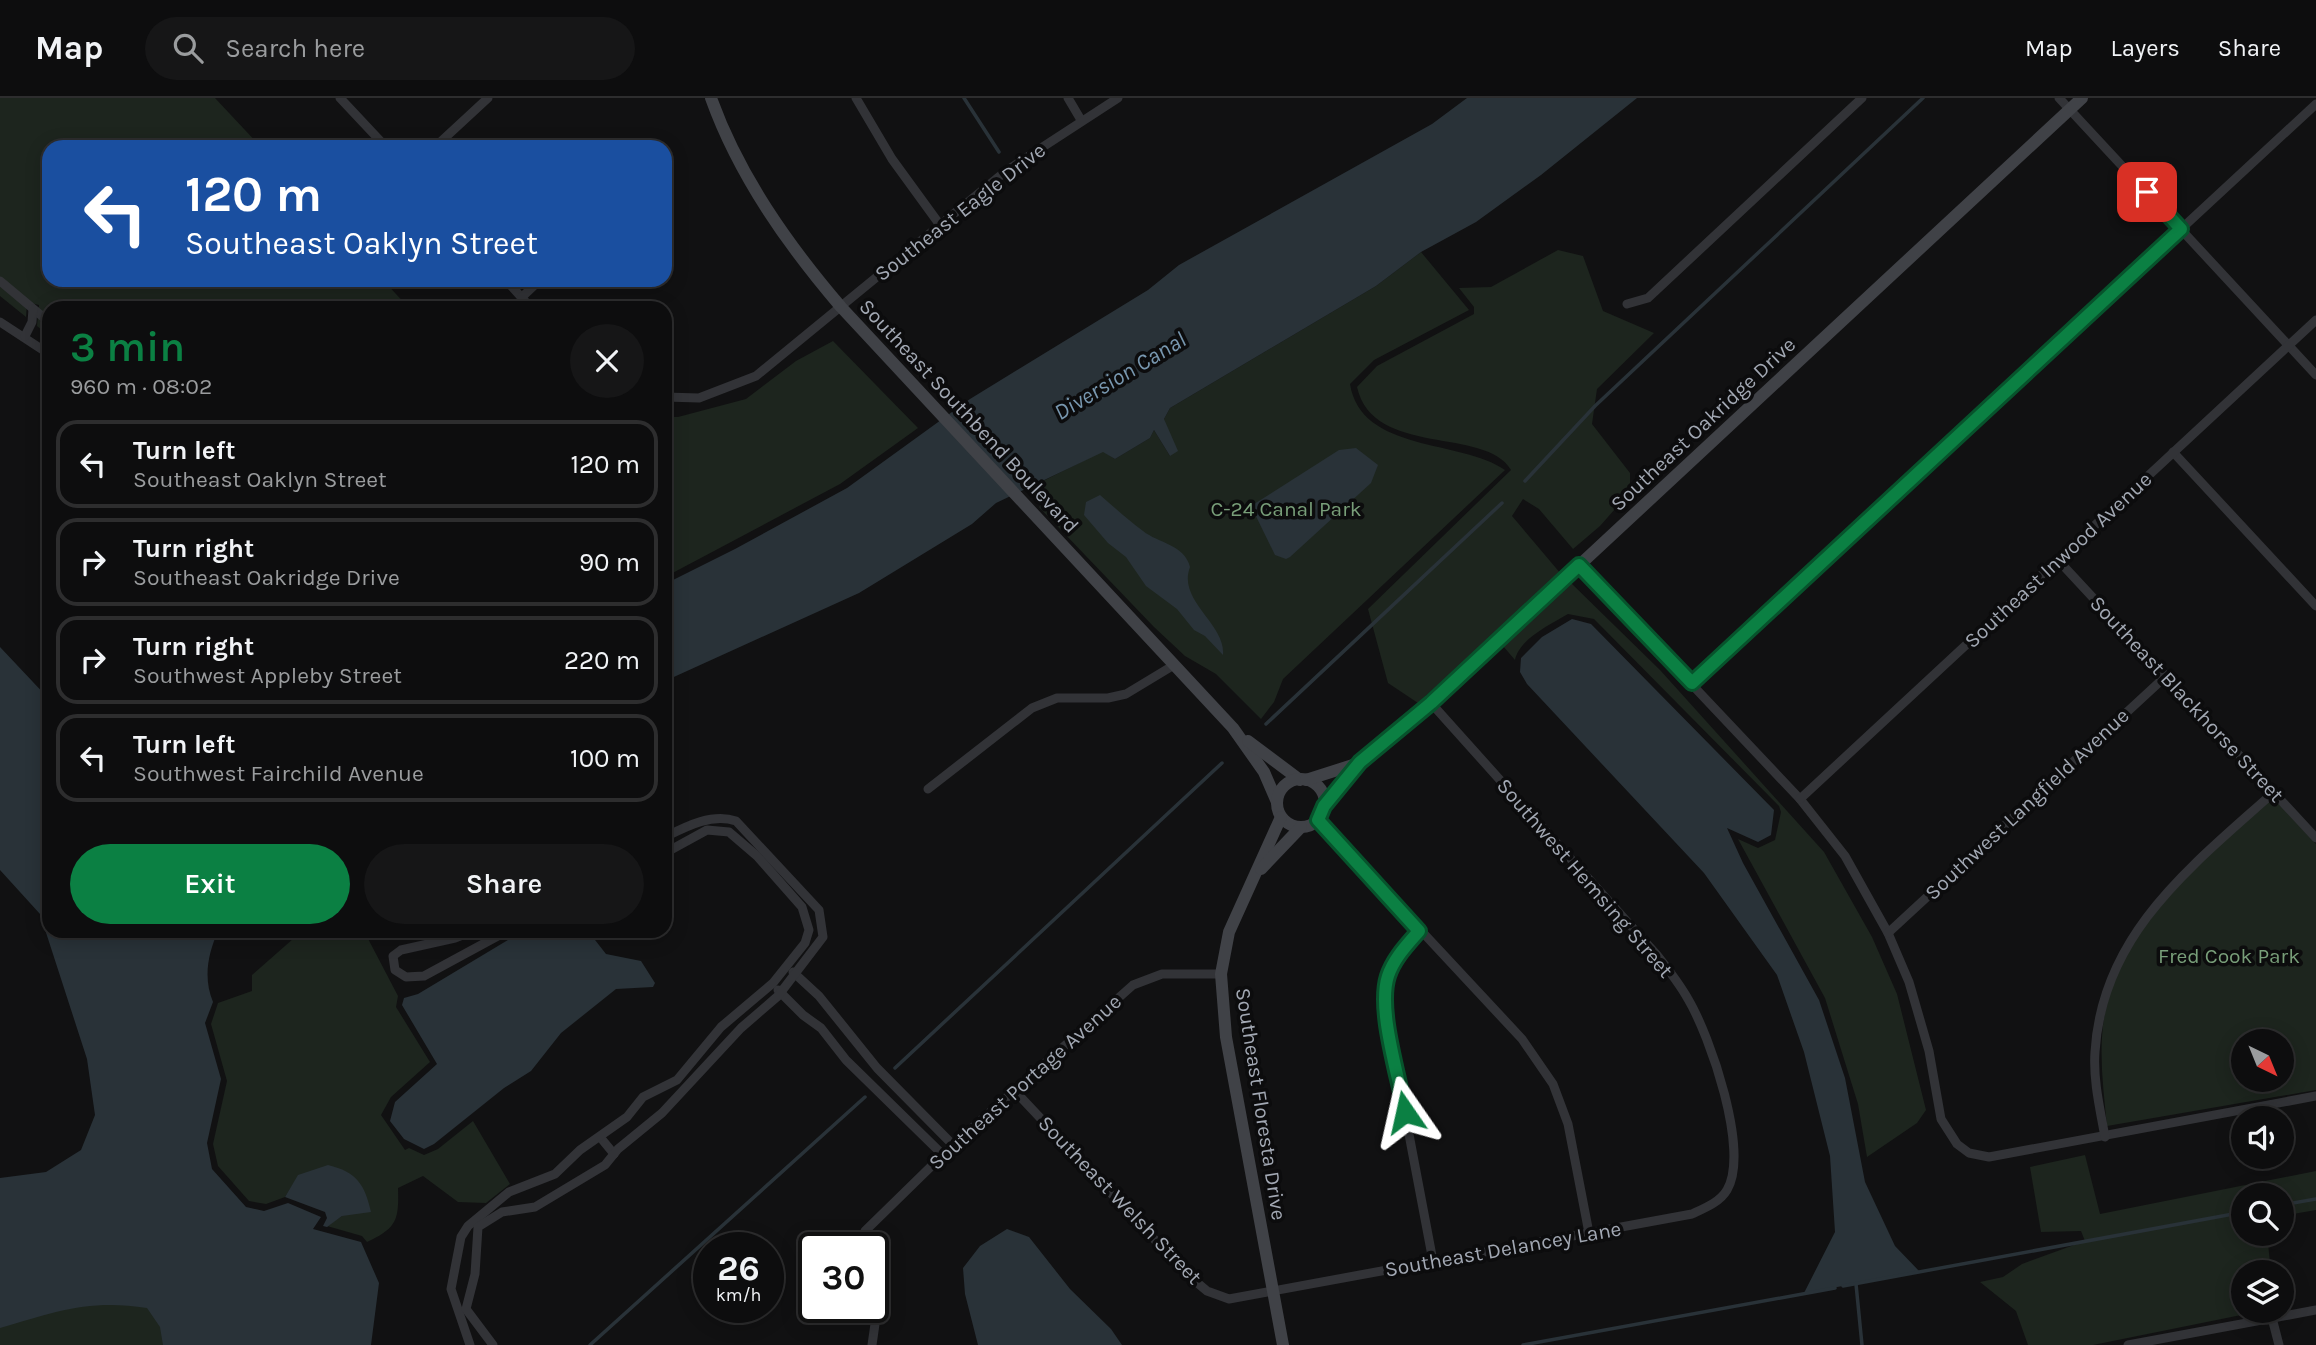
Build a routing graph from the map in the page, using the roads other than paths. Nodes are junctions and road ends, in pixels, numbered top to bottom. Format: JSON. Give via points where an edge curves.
{"nodes":[{"id":1,"x":340,"y":98,"type":"edge"},
{"id":2,"x":488,"y":98,"type":"edge"},
{"id":3,"x":711,"y":98,"type":"edge"},
{"id":4,"x":856,"y":98,"type":"edge"},
{"id":5,"x":1068,"y":98,"type":"edge"},
{"id":6,"x":1118,"y":98,"type":"edge"},
{"id":7,"x":1862,"y":98,"type":"edge"},
{"id":8,"x":2059,"y":98,"type":"edge"},
{"id":9,"x":2082,"y":98,"type":"edge"},
{"id":10,"x":2316,"y":104,"type":"edge"},
{"id":11,"x":2070,"y":110,"type":"junction"},
{"id":12,"x":1081,"y":120,"type":"junction"},
{"id":13,"x":379,"y":140,"type":"edge"},
{"id":14,"x":443,"y":140,"type":"edge"},
{"id":15,"x":940,"y":225,"type":"junction"},
{"id":16,"x":2181,"y":229,"type":"junction"},
{"id":17,"x":0,"y":281,"type":"edge"},
{"id":18,"x":513,"y":287,"type":"edge"},
{"id":19,"x":533,"y":287,"type":"edge"},
{"id":20,"x":522,"y":297,"type":"junction"},
{"id":21,"x":525,"y":301,"type":"edge"},
{"id":22,"x":1627,"y":304,"type":"dead end"},
{"id":23,"x":841,"y":307,"type":"junction"},
{"id":24,"x":33,"y":309,"type":"junction"},
{"id":25,"x":42,"y":316,"type":"edge"},
{"id":26,"x":2316,"y":320,"type":"edge"},
{"id":27,"x":0,"y":322,"type":"edge"},
{"id":28,"x":25,"y":336,"type":"junction"},
{"id":29,"x":2289,"y":346,"type":"junction"},
{"id":30,"x":42,"y":349,"type":"edge"},
{"id":31,"x":2316,"y":375,"type":"edge"},
{"id":32,"x":672,"y":397,"type":"edge"},
{"id":33,"x":2173,"y":452,"type":"junction"},
{"id":34,"x":2058,"y":560,"type":"junction"},
{"id":35,"x":1579,"y":565,"type":"junction"},
{"id":36,"x":2316,"y":606,"type":"edge"},
{"id":37,"x":1174,"y":665,"type":"junction"},
{"id":38,"x":2166,"y":676,"type":"junction"},
{"id":39,"x":1692,"y":683,"type":"junction"},
{"id":40,"x":1431,"y":703,"type":"junction"},
{"id":41,"x":1237,"y":732,"type":"junction"},
{"id":42,"x":1360,"y":762,"type":"junction"},
{"id":43,"x":1303,"y":780,"type":"junction"},
{"id":44,"x":928,"y":789,"type":"dead end"},
{"id":45,"x":2273,"y":792,"type":"junction"},
{"id":46,"x":1800,"y":799,"type":"junction"},
{"id":47,"x":1277,"y":802,"type":"junction"},
{"id":48,"x":1324,"y":806,"type":"junction"},
{"id":49,"x":1281,"y":817,"type":"junction"},
{"id":50,"x":709,"y":819,"type":"junction"},
{"id":51,"x":1318,"y":820,"type":"junction"},
{"id":52,"x":1301,"y":827,"type":"junction"},
{"id":53,"x":710,"y":830,"type":"junction"},
{"id":54,"x":672,"y":834,"type":"edge"},
{"id":55,"x":2316,"y":838,"type":"edge"},
{"id":56,"x":672,"y":849,"type":"edge"},
{"id":57,"x":775,"y":869,"type":"junction"},
{"id":58,"x":1256,"y":874,"type":"junction"},
{"id":59,"x":1419,"y":931,"type":"junction"},
{"id":60,"x":1888,"y":933,"type":"junction"},
{"id":61,"x":457,"y":938,"type":"edge"},
{"id":62,"x":491,"y":938,"type":"edge"},
{"id":63,"x":791,"y":971,"type":"junction"},
{"id":64,"x":1221,"y":974,"type":"junction"},
{"id":65,"x":773,"y":983,"type":"junction"},
{"id":66,"x":780,"y":993,"type":"junction"},
{"id":67,"x":684,"y":1071,"type":"junction"},
{"id":68,"x":692,"y":1079,"type":"junction"},
{"id":69,"x":1016,"y":1091,"type":"junction"},
{"id":70,"x":2316,"y":1096,"type":"edge"},
{"id":71,"x":914,"y":1105,"type":"junction"},
{"id":72,"x":903,"y":1116,"type":"junction"},
{"id":73,"x":600,"y":1137,"type":"junction"},
{"id":74,"x":2105,"y":1137,"type":"junction"},
{"id":75,"x":953,"y":1144,"type":"junction"},
{"id":76,"x":614,"y":1154,"type":"junction"},
{"id":77,"x":943,"y":1155,"type":"junction"},
{"id":78,"x":1727,"y":1191,"type":"joint"},
{"id":79,"x":483,"y":1218,"type":"junction"},
{"id":80,"x":865,"y":1232,"type":"edge"},
{"id":81,"x":1589,"y":1233,"type":"junction"},
{"id":82,"x":1433,"y":1261,"type":"junction"},
{"id":83,"x":1272,"y":1293,"type":"junction"},
{"id":84,"x":2316,"y":1310,"type":"edge"},
{"id":85,"x":2294,"y":1314,"type":"edge"},
{"id":86,"x":464,"y":1315,"type":"junction"},
{"id":87,"x":875,"y":1323,"type":"edge"},
{"id":88,"x":2245,"y":1323,"type":"edge"},
{"id":89,"x":2273,"y":1323,"type":"edge"},
{"id":90,"x":470,"y":1345,"type":"edge"},
{"id":91,"x":493,"y":1345,"type":"edge"},
{"id":92,"x":872,"y":1345,"type":"edge"},
{"id":93,"x":1283,"y":1345,"type":"edge"},
{"id":94,"x":2128,"y":1345,"type":"edge"},
{"id":95,"x":2279,"y":1345,"type":"edge"}],
"edges":[{"from":1,"to":13,"type":"street"},
{"from":2,"to":14,"type":"street"},
{"from":3,"to":23,"type":"street","name":"Southeast Southbend Boulevard","via":[[738,159],[778,226]]},
{"from":4,"to":15,"type":"street","via":[[892,159]]},
{"from":5,"to":12,"type":"street"},
{"from":6,"to":12,"type":"street","name":"Southeast Eagle Drive"},
{"from":7,"to":22,"type":"street","via":[[1648,298]]},
{"from":8,"to":11,"type":"street"},
{"from":9,"to":11,"type":"street","name":"Southeast Oakridge Drive"},
{"from":10,"to":16,"type":"street"},
{"from":11,"to":16,"type":"street"},
{"from":11,"to":35,"type":"street","name":"Southeast Oakridge Drive"},
{"from":12,"to":15,"type":"street","name":"Southeast Eagle Drive","via":[[1006,171]]},
{"from":15,"to":23,"type":"street","name":"Southeast Eagle Drive"},
{"from":16,"to":29,"type":"street"},
{"from":16,"to":39,"type":"street"},
{"from":17,"to":24,"type":"street"},
{"from":18,"to":20,"type":"street"},
{"from":19,"to":20,"type":"street"},
{"from":20,"to":21,"type":"street"},
{"from":23,"to":32,"type":"street","name":"Southeast Eagle Drive","via":[[756,376],[699,398]]},
{"from":23,"to":37,"type":"street","name":"Southeast Southbend Boulevard"},
{"from":24,"to":25,"type":"street"},
{"from":24,"to":28,"type":"street"},
{"from":26,"to":29,"type":"street","name":"Southeast Inwood Avenue"},
{"from":27,"to":28,"type":"street"},
{"from":28,"to":30,"type":"street"},
{"from":29,"to":31,"type":"street"},
{"from":29,"to":33,"type":"street","name":"Southeast Inwood Avenue"},
{"from":33,"to":34,"type":"street","name":"Southeast Inwood Avenue"},
{"from":33,"to":36,"type":"street"},
{"from":34,"to":38,"type":"street","name":"Southeast Blackhorse Street"},
{"from":34,"to":46,"type":"street","name":"Southeast Inwood Avenue"},
{"from":35,"to":39,"type":"street"},
{"from":35,"to":40,"type":"street","name":"Southeast Oakridge Drive"},
{"from":37,"to":41,"type":"street","name":"Southeast Southbend Boulevard"},
{"from":37,"to":44,"type":"street","via":[[1126,694],[1057,698],[1032,708]]},
{"from":38,"to":45,"type":"street","name":"Southeast Blackhorse Street"},
{"from":38,"to":60,"type":"street","name":"Southwest Langfield Avenue"},
{"from":39,"to":46,"type":"street"},
{"from":40,"to":42,"type":"street","name":"Southeast Oakridge Drive"},
{"from":40,"to":78,"type":"street","name":"Southwest Hemsing Street","via":[[1657,955],[1689,999],[1706,1039],[1733,1139],[1735,1170]]},
{"from":41,"to":43,"type":"street","name":"Southeast Southbend Boulevard"},
{"from":41,"to":47,"type":"street","name":"Southeast Southbend Boulevard","via":[[1264,772]]},
{"from":42,"to":43,"type":"street","name":"Southeast Oakridge Drive"},
{"from":42,"to":48,"type":"street","name":"Southeast Oakridge Drive"},
{"from":43,"to":47,"type":"street","via":[[1287,784]]},
{"from":43,"to":48,"type":"street","via":[[1318,787]]},
{"from":45,"to":55,"type":"street","name":"Southeast Blackhorse Street"},
{"from":45,"to":74,"type":"street","via":[[2170,886],[2135,929],[2105,996],[2095,1052]]},
{"from":46,"to":60,"type":"street","via":[[1845,856]]},
{"from":47,"to":49,"type":"street"},
{"from":48,"to":51,"type":"street"},
{"from":49,"to":52,"type":"street"},
{"from":49,"to":58,"type":"street","name":"Southeast Floresta Drive"},
{"from":50,"to":53,"type":"street"},
{"from":50,"to":54,"type":"street"},
{"from":50,"to":57,"type":"street","via":[[736,821]]},
{"from":51,"to":52,"type":"street"},
{"from":51,"to":59,"type":"street"},
{"from":52,"to":58,"type":"street","name":"Southeast Floresta Drive"},
{"from":53,"to":56,"type":"street"},
{"from":53,"to":57,"type":"street","via":[[730,832]]},
{"from":57,"to":63,"type":"street","via":[[808,920],[805,943]]},
{"from":57,"to":63,"type":"street","via":[[819,910],[823,927],[823,937]]},
{"from":58,"to":64,"type":"street","name":"Southeast Floresta Drive","via":[[1229,932]]},
{"from":59,"to":81,"type":"street","via":[[1522,1040],[1553,1084],[1568,1124]]},
{"from":59,"to":82,"type":"street","via":[[1394,962],[1387,979],[1386,1013]]},
{"from":60,"to":74,"type":"street","via":[[1909,982],[1941,1119],[1957,1144],[1969,1153],[1989,1157]]},
{"from":61,"to":62,"type":"street","via":[[401,950],[393,956],[395,970],[406,977],[424,976]]},
{"from":63,"to":65,"type":"street"},
{"from":63,"to":66,"type":"street"},
{"from":63,"to":71,"type":"street","via":[[819,996],[877,1068]]},
{"from":64,"to":69,"type":"street","name":"Southeast Portage Avenue","via":[[1162,974],[1133,985]]},
{"from":64,"to":83,"type":"street","name":"Southeast Floresta Drive","via":[[1226,1037]]},
{"from":65,"to":66,"type":"street"},
{"from":65,"to":67,"type":"street","via":[[721,1027]]},
{"from":66,"to":68,"type":"street"},
{"from":66,"to":72,"type":"street","via":[[821,1028],[846,1060]]},
{"from":67,"to":68,"type":"street"},
{"from":67,"to":73,"type":"street","via":[[667,1086],[643,1097],[627,1117]]},
{"from":68,"to":76,"type":"street","via":[[662,1113]]},
{"from":69,"to":75,"type":"street","name":"Southeast Portage Avenue"},
{"from":69,"to":83,"type":"street","name":"Southeast Welsh Street","via":[[1207,1291],[1229,1299]]},
{"from":70,"to":74,"type":"street"},
{"from":71,"to":72,"type":"street"},
{"from":71,"to":75,"type":"street"},
{"from":72,"to":77,"type":"street"},
{"from":73,"to":76,"type":"street"},
{"from":73,"to":79,"type":"street","via":[[555,1174],[509,1192]]},
{"from":75,"to":77,"type":"street","name":"Southeast Portage Avenue"},
{"from":76,"to":79,"type":"street","via":[[592,1174],[535,1207]]},
{"from":77,"to":80,"type":"street","name":"Southeast Portage Avenue"},
{"from":78,"to":81,"type":"street","name":"Southeast Delancey Lane","via":[[1710,1207],[1692,1214]]},
{"from":79,"to":86,"type":"street"},
{"from":79,"to":86,"type":"street","via":[[461,1237],[451,1289]]},
{"from":81,"to":82,"type":"street","name":"Southeast Delancey Lane"},
{"from":82,"to":83,"type":"street","name":"Southeast Delancey Lane"},
{"from":83,"to":93,"type":"street","name":"Southeast Floresta Drive"},
{"from":84,"to":85,"type":"street"},
{"from":86,"to":90,"type":"street"},
{"from":86,"to":91,"type":"street"},
{"from":87,"to":92,"type":"street"},
{"from":88,"to":94,"type":"street"},
{"from":89,"to":95,"type":"street"}]}
